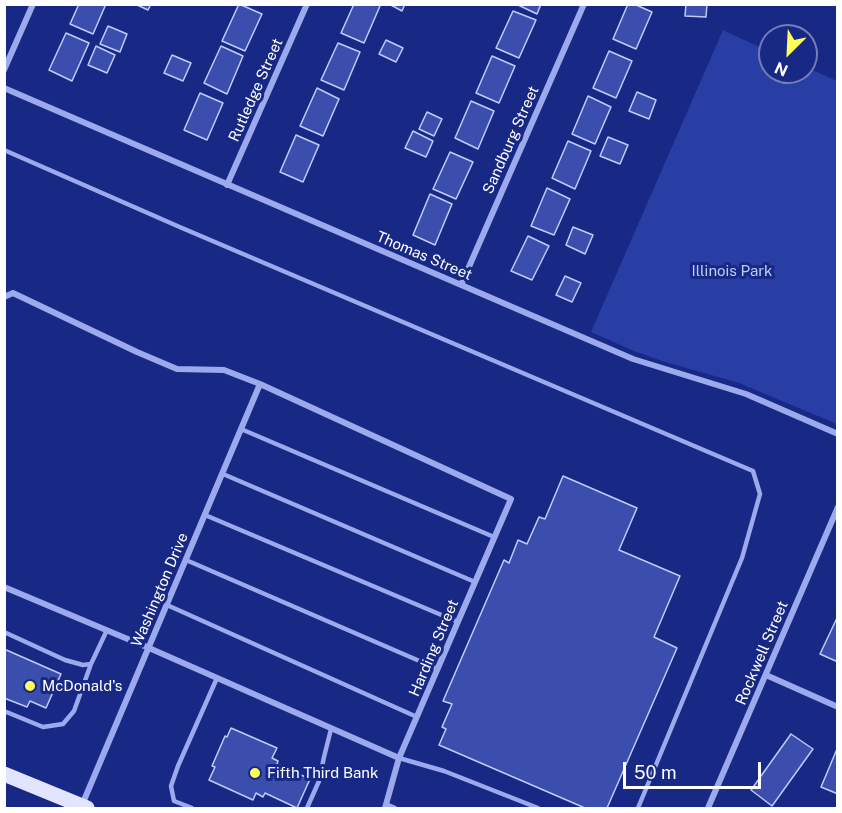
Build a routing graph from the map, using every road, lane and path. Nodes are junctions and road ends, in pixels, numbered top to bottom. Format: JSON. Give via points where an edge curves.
{"nodes":[{"id":1,"x":33,"y":4,"type":"edge"},
{"id":2,"x":307,"y":4,"type":"edge"},
{"id":3,"x":584,"y":4,"type":"edge"},
{"id":4,"x":4,"y":70,"type":"edge"},
{"id":5,"x":4,"y":88,"type":"edge"},
{"id":6,"x":4,"y":150,"type":"edge"},
{"id":7,"x":227,"y":185,"type":"junction"},
{"id":8,"x":461,"y":285,"type":"junction"},
{"id":9,"x":4,"y":297,"type":"edge"},
{"id":10,"x":261,"y":384,"type":"junction"},
{"id":11,"x":242,"y":429,"type":"junction"},
{"id":12,"x":837,"y":434,"type":"edge"},
{"id":13,"x":223,"y":474,"type":"junction"},
{"id":14,"x":837,"y":507,"type":"edge"},
{"id":15,"x":205,"y":515,"type":"junction"},
{"id":16,"x":494,"y":537,"type":"junction"},
{"id":17,"x":186,"y":560,"type":"junction"},
{"id":18,"x":475,"y":582,"type":"junction"},
{"id":19,"x":4,"y":587,"type":"edge"},
{"id":20,"x":167,"y":605,"type":"junction"},
{"id":21,"x":458,"y":622,"type":"junction"},
{"id":22,"x":107,"y":630,"type":"junction"},
{"id":23,"x":4,"y":632,"type":"edge"},
{"id":24,"x":148,"y":648,"type":"junction"},
{"id":25,"x":91,"y":664,"type":"junction"},
{"id":26,"x":438,"y":669,"type":"junction"},
{"id":27,"x":766,"y":675,"type":"junction"},
{"id":28,"x":217,"y":678,"type":"junction"},
{"id":29,"x":837,"y":707,"type":"edge"},
{"id":30,"x":4,"y":711,"type":"edge"},
{"id":31,"x":417,"y":717,"type":"junction"},
{"id":32,"x":331,"y":729,"type":"junction"},
{"id":33,"x":399,"y":758,"type":"junction"},
{"id":34,"x":4,"y":774,"type":"edge"},
{"id":35,"x":386,"y":806,"type":"edge"},
{"id":36,"x":83,"y":808,"type":"edge"},
{"id":37,"x":192,"y":808,"type":"edge"},
{"id":38,"x":307,"y":808,"type":"edge"},
{"id":39,"x":395,"y":808,"type":"edge"},
{"id":40,"x":538,"y":808,"type":"edge"},
{"id":41,"x":638,"y":808,"type":"edge"},
{"id":42,"x":708,"y":808,"type":"edge"}],
"edges":[{"from":1,"to":4,"type":"street"},
{"from":2,"to":7,"type":"street","name":"Rutledge Street"},
{"from":3,"to":8,"type":"street","name":"Sandburg Street"},
{"from":5,"to":7,"type":"street","name":"Thomas Street"},
{"from":6,"to":41,"type":"lane","via":[[753,471],[760,494],[742,558]]},
{"from":7,"to":8,"type":"street","name":"Thomas Street"},
{"from":8,"to":12,"type":"street","name":"Thomas Street","via":[[633,359],[746,394]]},
{"from":9,"to":10,"type":"street","via":[[13,293],[177,369],[224,370]]},
{"from":10,"to":11,"type":"street","name":"Washington Drive"},
{"from":10,"to":16,"type":"street","name":"Harding Street","via":[[511,499]]},
{"from":11,"to":13,"type":"street","name":"Washington Drive"},
{"from":11,"to":16,"type":"lane"},
{"from":13,"to":15,"type":"street","name":"Washington Drive"},
{"from":13,"to":18,"type":"lane"},
{"from":14,"to":27,"type":"street","name":"Rockwell Street"},
{"from":15,"to":17,"type":"street","name":"Washington Drive"},
{"from":15,"to":21,"type":"lane"},
{"from":16,"to":18,"type":"street","name":"Harding Street"},
{"from":17,"to":20,"type":"street","name":"Washington Drive"},
{"from":17,"to":26,"type":"lane"},
{"from":18,"to":21,"type":"street","name":"Harding Street"},
{"from":19,"to":22,"type":"street"},
{"from":20,"to":24,"type":"street","name":"Washington Drive"},
{"from":20,"to":31,"type":"lane"},
{"from":21,"to":26,"type":"street","name":"Harding Street"},
{"from":22,"to":24,"type":"street"},
{"from":22,"to":25,"type":"lane"},
{"from":23,"to":25,"type":"lane","via":[[65,660]]},
{"from":24,"to":28,"type":"street"},
{"from":24,"to":36,"type":"street","name":"Washington Drive"},
{"from":25,"to":30,"type":"lane","via":[[74,711],[63,724],[43,727]]},
{"from":26,"to":31,"type":"street","name":"Harding Street"},
{"from":27,"to":29,"type":"street"},
{"from":27,"to":42,"type":"street","name":"Rockwell Street"},
{"from":28,"to":32,"type":"street"},
{"from":28,"to":37,"type":"lane","via":[[171,786],[174,801]]},
{"from":31,"to":33,"type":"street","name":"Harding Street"},
{"from":32,"to":33,"type":"street"},
{"from":32,"to":38,"type":"lane","via":[[319,781]]},
{"from":33,"to":35,"type":"street","name":"Harding Street"},
{"from":33,"to":40,"type":"lane"},
{"from":34,"to":36,"type":"main road"},
{"from":35,"to":39,"type":"lane"}]}
